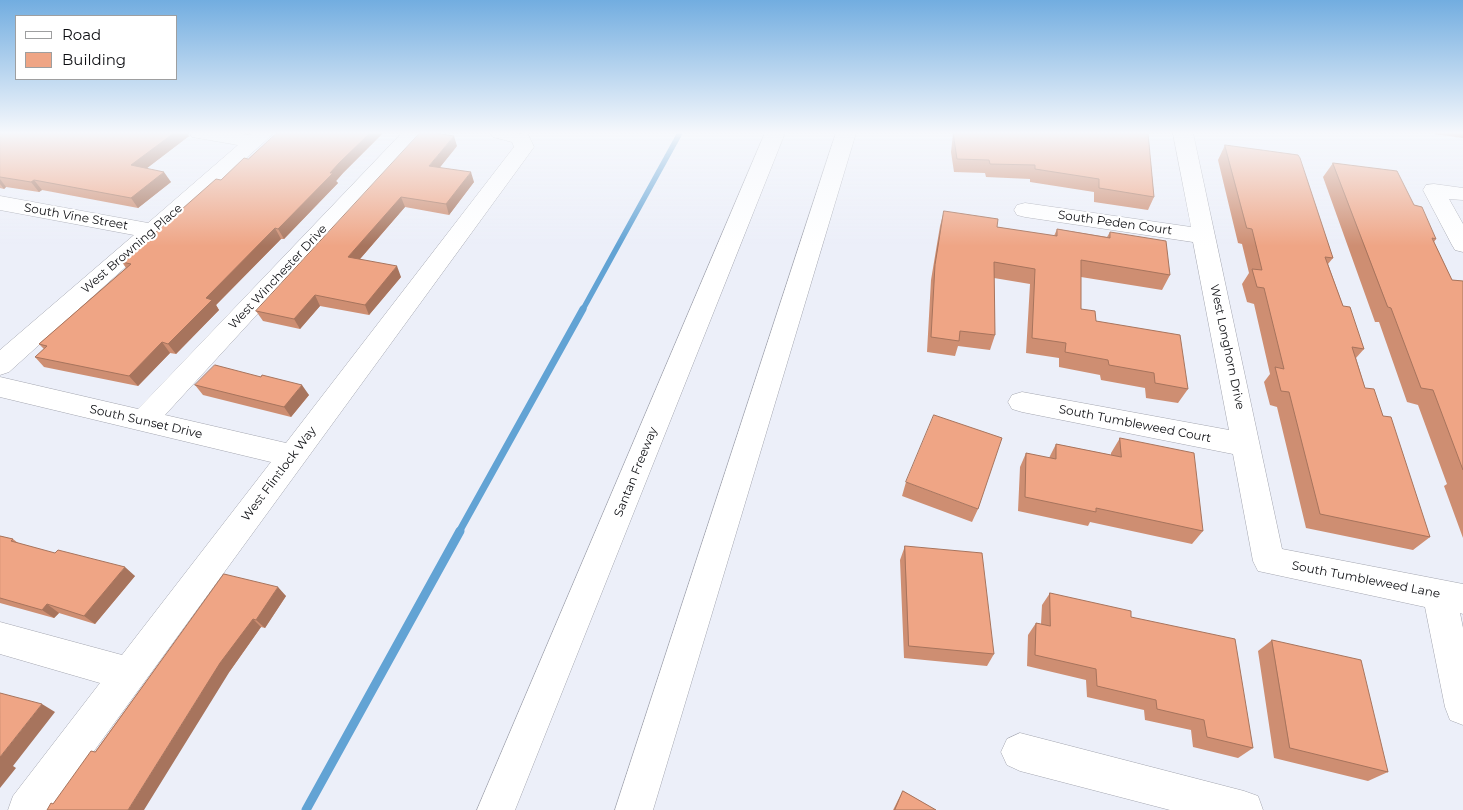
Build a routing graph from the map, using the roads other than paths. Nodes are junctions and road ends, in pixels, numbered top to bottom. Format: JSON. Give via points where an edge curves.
{"nodes":[{"id":1,"x":221,"y":171,"type":"edge"},
{"id":2,"x":378,"y":171,"type":"edge"},
{"id":3,"x":506,"y":171,"type":"edge"},
{"id":4,"x":759,"y":171,"type":"edge"},
{"id":5,"x":834,"y":171,"type":"edge"},
{"id":6,"x":1191,"y":171,"type":"edge"},
{"id":7,"x":1463,"y":194,"type":"edge"},
{"id":8,"x":0,"y":203,"type":"edge"},
{"id":9,"x":1025,"y":210,"type":"dead end"},
{"id":10,"x":152,"y":231,"type":"junction"},
{"id":11,"x":1204,"y":236,"type":"junction"},
{"id":12,"x":1463,"y":245,"type":"edge"},
{"id":13,"x":6,"y":353,"type":"edge"},
{"id":14,"x":0,"y":387,"type":"edge"},
{"id":15,"x":1022,"y":402,"type":"dead end"},
{"id":16,"x":143,"y":421,"type":"junction"},
{"id":17,"x":1247,"y":445,"type":"junction"},
{"id":18,"x":292,"y":456,"type":"junction"},
{"id":19,"x":602,"y":553,"type":"junction"},
{"id":20,"x":1269,"y":560,"type":"joint"},
{"id":21,"x":1451,"y":597,"type":"edge"},
{"id":22,"x":0,"y":638,"type":"edge"},
{"id":23,"x":129,"y":674,"type":"junction"},
{"id":24,"x":1463,"y":707,"type":"edge"},
{"id":25,"x":1020,"y":752,"type":"dead end"},
{"id":26,"x":637,"y":803,"type":"edge"},
{"id":27,"x":27,"y":810,"type":"edge"},
{"id":28,"x":480,"y":810,"type":"edge"},
{"id":29,"x":496,"y":810,"type":"edge"},
{"id":30,"x":1244,"y":810,"type":"edge"}],
"edges":[{"from":1,"to":10,"type":"main road","name":"West Browning Place"},
{"from":2,"to":16,"type":"main road","name":"West Winchester Drive"},
{"from":3,"to":18,"type":"main road","name":"West Flintlock Way"},
{"from":4,"to":19,"type":"main road","name":"Santan Freeway"},
{"from":5,"to":26,"type":"main road"},
{"from":6,"to":11,"type":"main road","name":"West Longhorn Drive"},
{"from":7,"to":12,"type":"main road","via":[[1434,190]]},
{"from":8,"to":10,"type":"main road","name":"South Vine Street"},
{"from":9,"to":11,"type":"main road","name":"South Peden Court"},
{"from":10,"to":13,"type":"main road","name":"West Browning Place"},
{"from":11,"to":17,"type":"main road","name":"West Longhorn Drive"},
{"from":14,"to":16,"type":"main road","name":"South Sunset Drive"},
{"from":15,"to":17,"type":"main road","name":"South Tumbleweed Court"},
{"from":16,"to":18,"type":"main road","name":"South Sunset Drive"},
{"from":17,"to":20,"type":"main road","name":"West Longhorn Drive"},
{"from":18,"to":23,"type":"main road","name":"West Flintlock Way"},
{"from":19,"to":28,"type":"main road"},
{"from":19,"to":29,"type":"main road","name":"Santan Freeway"},
{"from":20,"to":21,"type":"main road","name":"South Tumbleweed Lane"},
{"from":21,"to":24,"type":"main road"},
{"from":22,"to":23,"type":"main road"},
{"from":23,"to":27,"type":"main road","name":"West Flintlock Way"},
{"from":25,"to":30,"type":"main road"}]}
